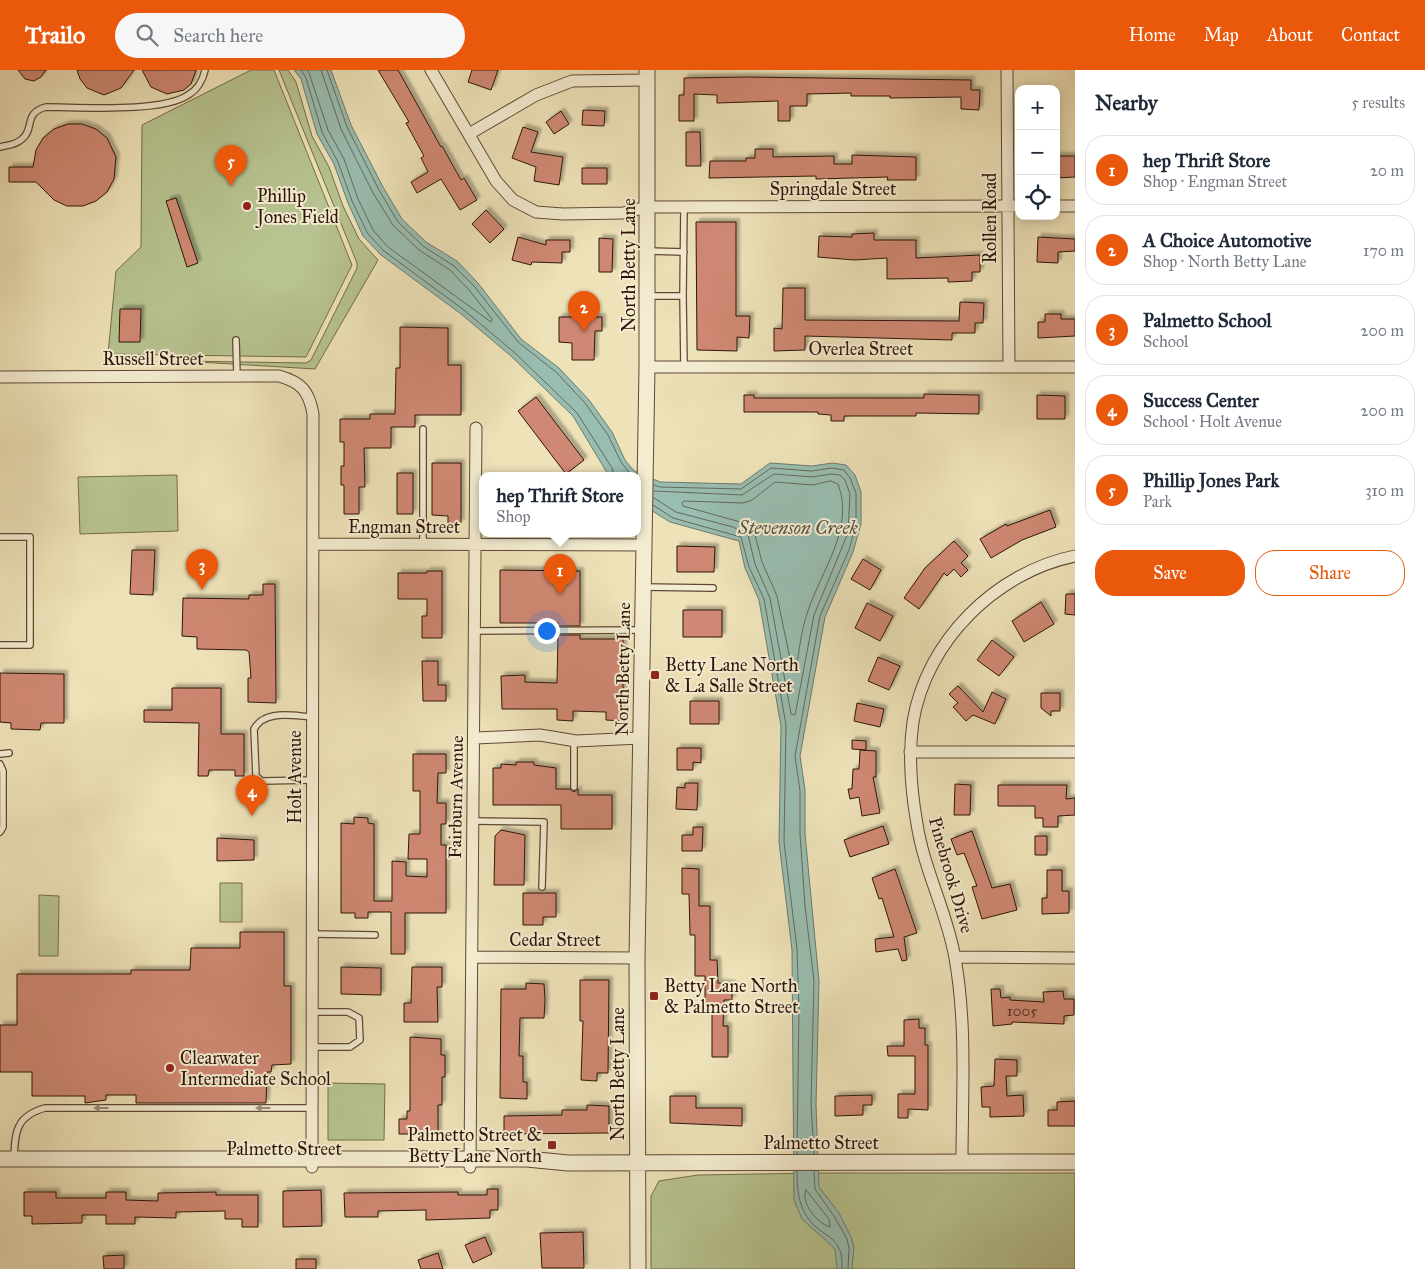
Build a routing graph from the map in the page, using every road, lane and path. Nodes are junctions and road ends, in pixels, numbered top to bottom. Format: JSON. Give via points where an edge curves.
{"nodes":[{"id":1,"x":206,"y":70,"type":"edge"},
{"id":2,"x":431,"y":70,"type":"edge"},
{"id":3,"x":1007,"y":70,"type":"edge"},
{"id":4,"x":647,"y":75,"type":"edge"},
{"id":5,"x":469,"y":134,"type":"junction"},
{"id":6,"x":0,"y":147,"type":"edge"},
{"id":7,"x":1013,"y":206,"type":"edge"},
{"id":8,"x":1060,"y":206,"type":"edge"},
{"id":9,"x":1075,"y":206,"type":"edge"},
{"id":10,"x":647,"y":207,"type":"junction"},
{"id":11,"x":684,"y":207,"type":"junction"},
{"id":12,"x":647,"y":251,"type":"junction"},
{"id":13,"x":684,"y":252,"type":"junction"},
{"id":14,"x":647,"y":296,"type":"junction"},
{"id":15,"x":683,"y":296,"type":"junction"},
{"id":16,"x":236,"y":340,"type":"dead end"},
{"id":17,"x":647,"y":367,"type":"junction"},
{"id":18,"x":684,"y":367,"type":"junction"},
{"id":19,"x":1009,"y":367,"type":"junction"},
{"id":20,"x":1075,"y":367,"type":"edge"},
{"id":21,"x":237,"y":376,"type":"junction"},
{"id":22,"x":0,"y":377,"type":"edge"},
{"id":23,"x":304,"y":388,"type":"joint"},
{"id":24,"x":476,"y":428,"type":"dead end"},
{"id":25,"x":423,"y":429,"type":"dead end"},
{"id":26,"x":0,"y":537,"type":"edge"},
{"id":27,"x":313,"y":544,"type":"junction"},
{"id":28,"x":423,"y":544,"type":"junction"},
{"id":29,"x":477,"y":544,"type":"junction"},
{"id":30,"x":644,"y":545,"type":"junction"},
{"id":31,"x":1075,"y":556,"type":"edge"},
{"id":32,"x":644,"y":586,"type":"junction"},
{"id":33,"x":713,"y":588,"type":"dead end"},
{"id":34,"x":642,"y":630,"type":"junction"},
{"id":35,"x":476,"y":631,"type":"junction"},
{"id":36,"x":0,"y":645,"type":"edge"},
{"id":37,"x":313,"y":717,"type":"junction"},
{"id":38,"x":475,"y":738,"type":"junction"},
{"id":39,"x":640,"y":738,"type":"junction"},
{"id":40,"x":574,"y":740,"type":"junction"},
{"id":41,"x":910,"y":752,"type":"junction"},
{"id":42,"x":1075,"y":752,"type":"edge"},
{"id":43,"x":9,"y":753,"type":"dead end"},
{"id":44,"x":0,"y":754,"type":"edge"},
{"id":45,"x":0,"y":764,"type":"edge"},
{"id":46,"x":313,"y":780,"type":"junction"},
{"id":47,"x":574,"y":787,"type":"dead end"},
{"id":48,"x":474,"y":821,"type":"junction"},
{"id":49,"x":0,"y":832,"type":"edge"},
{"id":50,"x":542,"y":887,"type":"dead end"},
{"id":51,"x":312,"y":934,"type":"junction"},
{"id":52,"x":375,"y":935,"type":"dead end"},
{"id":53,"x":472,"y":957,"type":"junction"},
{"id":54,"x":955,"y":957,"type":"junction"},
{"id":55,"x":637,"y":958,"type":"junction"},
{"id":56,"x":1075,"y":958,"type":"edge"},
{"id":57,"x":312,"y":1012,"type":"junction"},
{"id":58,"x":312,"y":1047,"type":"junction"},
{"id":59,"x":312,"y":1108,"type":"junction"},
{"id":60,"x":7,"y":1159,"type":"edge"},
{"id":61,"x":962,"y":1162,"type":"junction"},
{"id":62,"x":1075,"y":1162,"type":"edge"},
{"id":63,"x":312,"y":1163,"type":"junction"},
{"id":64,"x":470,"y":1163,"type":"junction"},
{"id":65,"x":636,"y":1163,"type":"junction"},
{"id":66,"x":0,"y":1167,"type":"edge"},
{"id":67,"x":638,"y":1269,"type":"edge"}],
"edges":[{"from":1,"to":6,"type":"lane","via":[[200,83],[187,96],[161,103],[143,107],[37,109],[31,116],[24,138]]},
{"from":2,"to":5,"type":"street","name":"Springdale Street"},
{"from":3,"to":7,"type":"street","name":"Rollen Road"},
{"from":4,"to":5,"type":"street","via":[[572,81],[536,95]]},
{"from":4,"to":10,"type":"street","name":"North Betty Lane"},
{"from":5,"to":10,"type":"street","name":"Springdale Street","via":[[496,181],[513,200],[536,212],[623,213]]},
{"from":7,"to":11,"type":"street","name":"Springdale Street"},
{"from":7,"to":19,"type":"street","name":"Rollen Road"},
{"from":8,"to":9,"type":"street"},
{"from":10,"to":11,"type":"street","name":"Springdale Street"},
{"from":10,"to":12,"type":"street","name":"North Betty Lane"},
{"from":11,"to":13,"type":"lane"},
{"from":12,"to":13,"type":"lane"},
{"from":12,"to":14,"type":"street","name":"North Betty Lane"},
{"from":13,"to":15,"type":"lane"},
{"from":14,"to":15,"type":"lane"},
{"from":14,"to":17,"type":"street","name":"North Betty Lane"},
{"from":15,"to":18,"type":"lane"},
{"from":16,"to":21,"type":"lane"},
{"from":17,"to":18,"type":"street","name":"Overlea Street"},
{"from":17,"to":30,"type":"street","name":"North Betty Lane"},
{"from":18,"to":19,"type":"street","name":"Overlea Street"},
{"from":19,"to":20,"type":"street","name":"Overlea Street"},
{"from":21,"to":22,"type":"street","name":"Russell Street"},
{"from":21,"to":23,"type":"street","name":"Russell Street","via":[[279,376]]},
{"from":23,"to":27,"type":"street","name":"Holt Avenue","via":[[313,414]]},
{"from":24,"to":29,"type":"street","name":"Fairburn Avenue"},
{"from":25,"to":28,"type":"lane"},
{"from":26,"to":36,"type":"lane","via":[[30,537],[30,645]]},
{"from":27,"to":28,"type":"street","name":"Engman Street"},
{"from":27,"to":37,"type":"street","name":"Holt Avenue"},
{"from":28,"to":29,"type":"street","name":"Engman Street"},
{"from":29,"to":30,"type":"street","name":"Engman Street"},
{"from":29,"to":35,"type":"street","name":"Fairburn Avenue"},
{"from":30,"to":32,"type":"street","name":"North Betty Lane"},
{"from":31,"to":41,"type":"street","name":"Pinebrook Drive","via":[[1054,560],[1002,586],[975,608],[957,629],[924,683],[913,721]]},
{"from":32,"to":33,"type":"lane"},
{"from":32,"to":34,"type":"street","name":"North Betty Lane"},
{"from":34,"to":35,"type":"lane"},
{"from":34,"to":39,"type":"street","name":"North Betty Lane"},
{"from":35,"to":38,"type":"street","name":"Fairburn Avenue"},
{"from":37,"to":46,"type":"street","name":"Holt Avenue"},
{"from":37,"to":46,"type":"lane","via":[[271,716],[254,729],[256,776],[262,781]]},
{"from":38,"to":40,"type":"street","via":[[540,735]]},
{"from":38,"to":48,"type":"street","name":"Fairburn Avenue"},
{"from":39,"to":40,"type":"street"},
{"from":39,"to":55,"type":"street","name":"North Betty Lane"},
{"from":40,"to":47,"type":"lane"},
{"from":41,"to":42,"type":"street"},
{"from":41,"to":54,"type":"street","name":"Pinebrook Drive","via":[[917,826]]},
{"from":43,"to":44,"type":"lane"},
{"from":45,"to":49,"type":"lane","via":[[3,772],[3,827]]},
{"from":46,"to":51,"type":"street","name":"Holt Avenue"},
{"from":48,"to":50,"type":"lane","via":[[544,822]]},
{"from":48,"to":53,"type":"street","name":"Fairburn Avenue"},
{"from":51,"to":52,"type":"lane"},
{"from":51,"to":57,"type":"street","name":"Holt Avenue"},
{"from":53,"to":55,"type":"street","name":"Cedar Street"},
{"from":53,"to":64,"type":"street","name":"Fairburn Avenue"},
{"from":54,"to":56,"type":"street"},
{"from":54,"to":61,"type":"street","name":"Pinebrook Drive","via":[[962,1022]]},
{"from":55,"to":65,"type":"street","name":"North Betty Lane"},
{"from":57,"to":58,"type":"street","name":"Holt Avenue"},
{"from":57,"to":58,"type":"lane","via":[[348,1012],[360,1018],[360,1040],[350,1046]]},
{"from":58,"to":59,"type":"street","name":"Holt Avenue"},
{"from":59,"to":60,"type":"lane","one_way":true,"via":[[45,1108],[30,1113],[21,1122]]},
{"from":59,"to":63,"type":"street","name":"Holt Avenue"},
{"from":60,"to":63,"type":"street","name":"Palmetto Street"},
{"from":61,"to":62,"type":"street","name":"Palmetto Street"},
{"from":61,"to":65,"type":"street","name":"Palmetto Street"},
{"from":63,"to":64,"type":"street","name":"Palmetto Street"},
{"from":63,"to":66,"type":"street","name":"Palmetto Street"},
{"from":64,"to":65,"type":"street","name":"Palmetto Street","via":[[527,1159]]},
{"from":65,"to":67,"type":"street","name":"North Betty Lane"}]}
